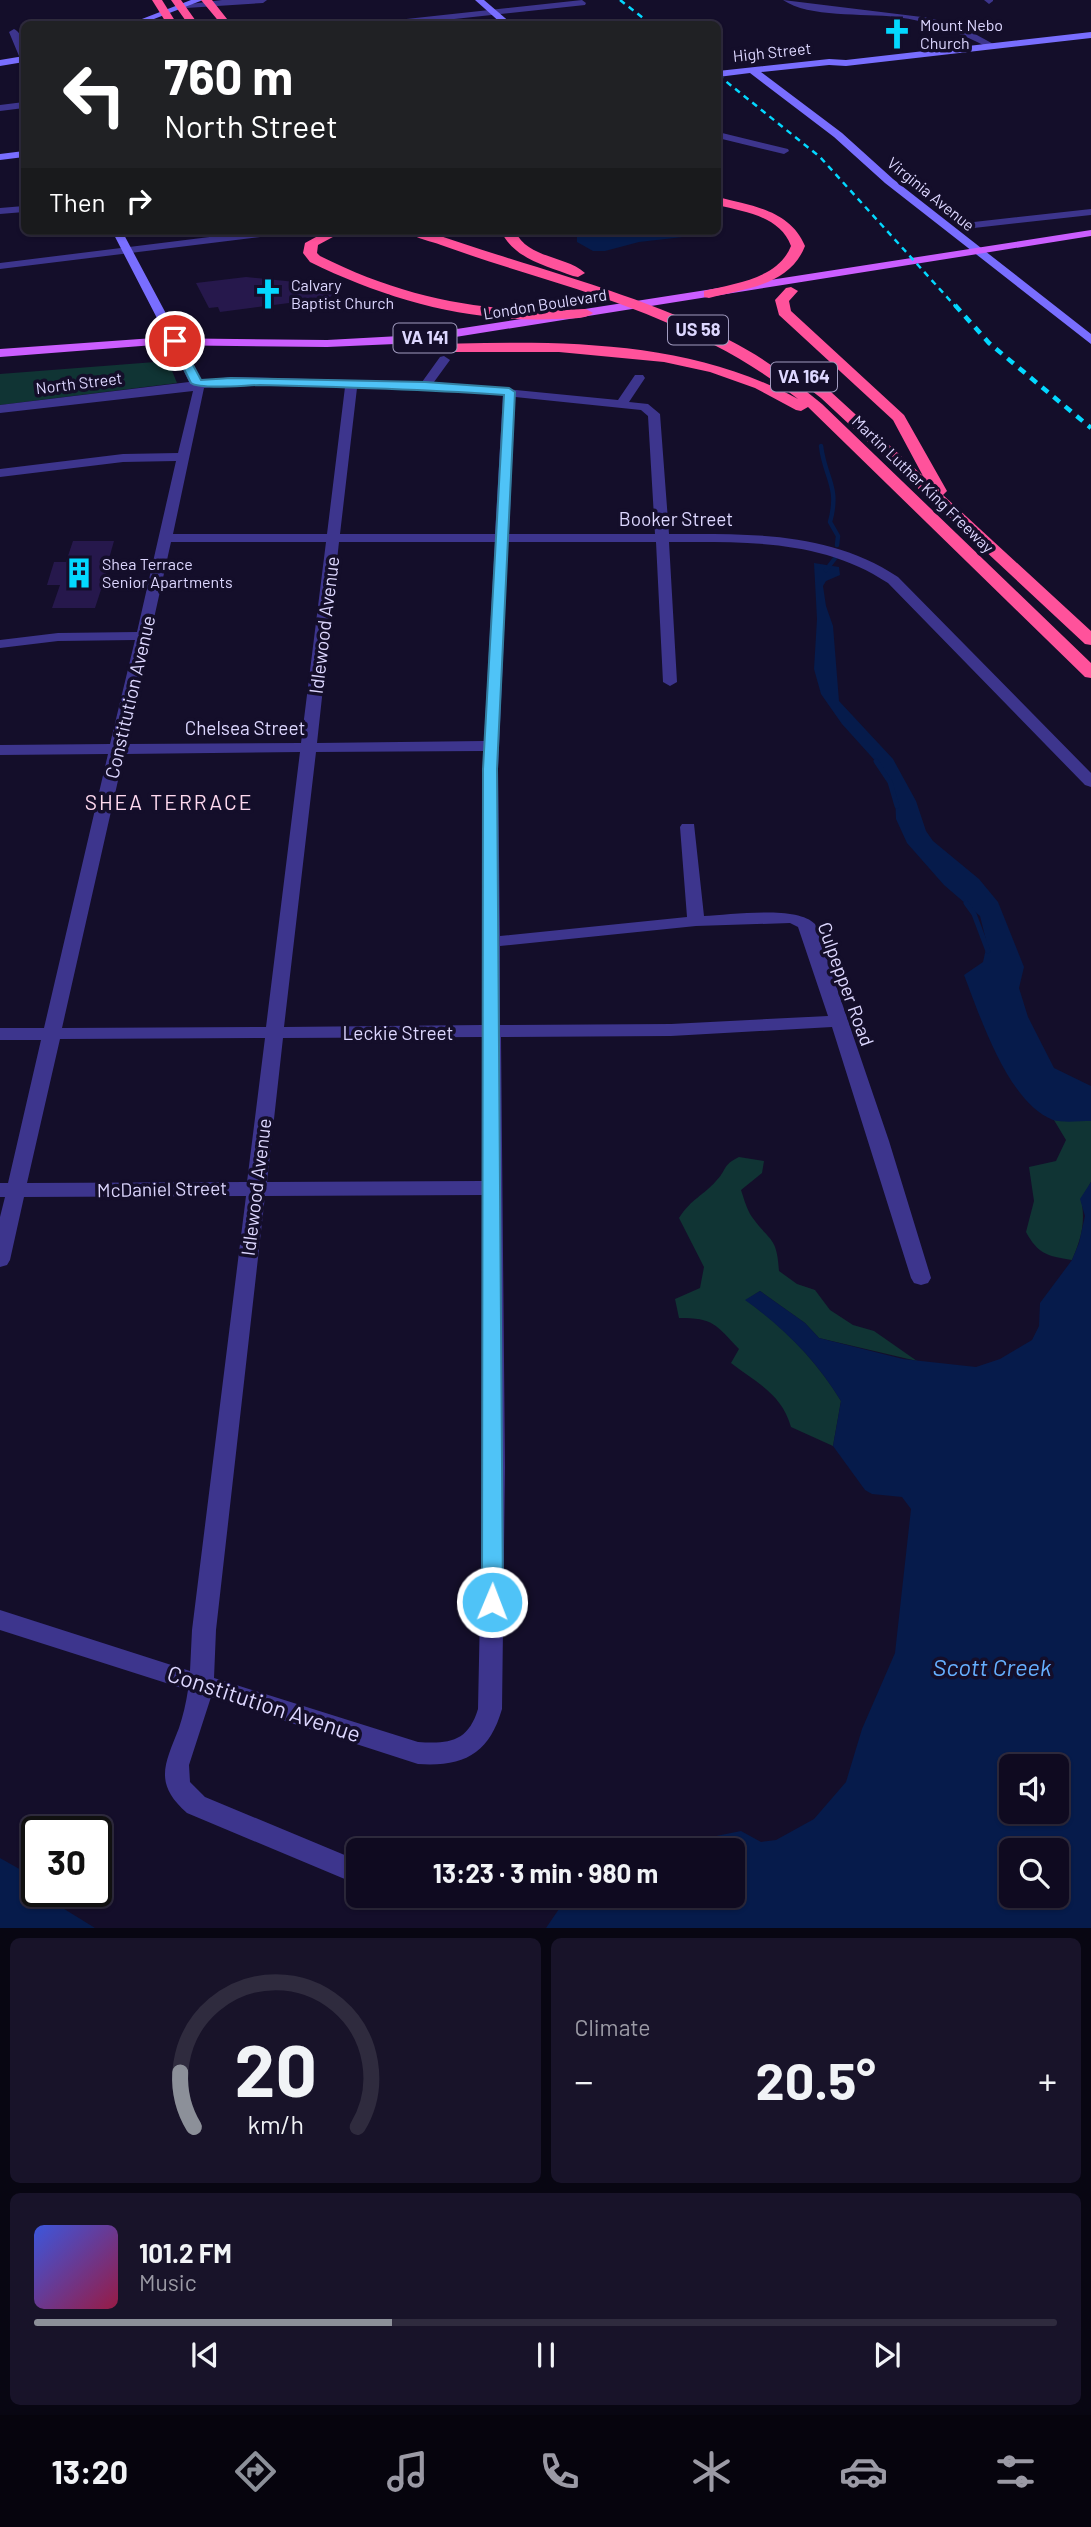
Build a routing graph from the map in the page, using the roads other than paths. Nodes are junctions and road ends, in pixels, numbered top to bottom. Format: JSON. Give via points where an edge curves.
{"nodes":[{"id":1,"x":157,"y":0,"type":"edge"},
{"id":2,"x":199,"y":0,"type":"edge"},
{"id":3,"x":206,"y":0,"type":"edge"},
{"id":4,"x":263,"y":0,"type":"edge"},
{"id":5,"x":479,"y":0,"type":"edge"},
{"id":6,"x":787,"y":0,"type":"edge"},
{"id":7,"x":184,"y":2,"type":"edge"},
{"id":8,"x":582,"y":3,"type":"dead end"},
{"id":9,"x":494,"y":13,"type":"junction"},
{"id":10,"x":203,"y":16,"type":"dead end"},
{"id":11,"x":141,"y":21,"type":"edge"},
{"id":12,"x":170,"y":21,"type":"edge"},
{"id":13,"x":192,"y":21,"type":"edge"},
{"id":14,"x":224,"y":21,"type":"edge"},
{"id":15,"x":421,"y":21,"type":"edge"},
{"id":16,"x":503,"y":21,"type":"edge"},
{"id":17,"x":0,"y":28,"type":"edge"},
{"id":18,"x":1091,"y":29,"type":"edge"},
{"id":19,"x":19,"y":33,"type":"edge"},
{"id":20,"x":1091,"y":35,"type":"edge"},
{"id":21,"x":989,"y":44,"type":"junction"},
{"id":22,"x":21,"y":58,"type":"edge"},
{"id":23,"x":0,"y":63,"type":"edge"},
{"id":24,"x":752,"y":70,"type":"junction"},
{"id":25,"x":721,"y":74,"type":"edge"},
{"id":26,"x":21,"y":105,"type":"edge"},
{"id":27,"x":0,"y":108,"type":"edge"},
{"id":28,"x":721,"y":136,"type":"edge"},
{"id":29,"x":784,"y":151,"type":"dead end"},
{"id":30,"x":21,"y":154,"type":"edge"},
{"id":31,"x":0,"y":157,"type":"edge"},
{"id":32,"x":721,"y":202,"type":"edge"},
{"id":33,"x":21,"y":209,"type":"edge"},
{"id":34,"x":0,"y":211,"type":"edge"},
{"id":35,"x":1091,"y":212,"type":"edge"},
{"id":36,"x":965,"y":226,"type":"dead end"},
{"id":37,"x":1091,"y":233,"type":"edge"},
{"id":38,"x":119,"y":235,"type":"edge"},
{"id":39,"x":252,"y":235,"type":"edge"},
{"id":40,"x":329,"y":235,"type":"edge"},
{"id":41,"x":411,"y":235,"type":"edge"},
{"id":42,"x":425,"y":235,"type":"edge"},
{"id":43,"x":455,"y":235,"type":"edge"},
{"id":44,"x":509,"y":235,"type":"edge"},
{"id":45,"x":1091,"y":244,"type":"edge"},
{"id":46,"x":127,"y":250,"type":"junction"},
{"id":47,"x":479,"y":254,"type":"junction"},
{"id":48,"x":0,"y":266,"type":"edge"},
{"id":49,"x":794,"y":286,"type":"junction"},
{"id":50,"x":608,"y":287,"type":"junction"},
{"id":51,"x":709,"y":294,"type":"junction"},
{"id":52,"x":586,"y":313,"type":"junction"},
{"id":53,"x":1091,"y":340,"type":"edge"},
{"id":54,"x":178,"y":347,"type":"junction"},
{"id":55,"x":411,"y":349,"type":"junction"},
{"id":56,"x":0,"y":353,"type":"edge"},
{"id":57,"x":444,"y":360,"type":"dead end"},
{"id":58,"x":0,"y":365,"type":"edge"},
{"id":59,"x":639,"y":379,"type":"dead end"},
{"id":60,"x":197,"y":383,"type":"junction"},
{"id":61,"x":351,"y":386,"type":"junction"},
{"id":62,"x":425,"y":386,"type":"junction"},
{"id":63,"x":509,"y":392,"type":"junction"},
{"id":64,"x":622,"y":403,"type":"junction"},
{"id":65,"x":0,"y":409,"type":"edge"},
{"id":66,"x":184,"y":457,"type":"junction"},
{"id":67,"x":881,"y":470,"type":"junction"},
{"id":68,"x":0,"y":472,"type":"edge"},
{"id":69,"x":964,"y":523,"type":"junction"},
{"id":70,"x":167,"y":538,"type":"junction"},
{"id":71,"x":334,"y":538,"type":"junction"},
{"id":72,"x":502,"y":538,"type":"junction"},
{"id":73,"x":662,"y":538,"type":"junction"},
{"id":74,"x":144,"y":636,"type":"junction"},
{"id":75,"x":1091,"y":640,"type":"edge"},
{"id":76,"x":0,"y":644,"type":"edge"},
{"id":77,"x":1091,"y":673,"type":"edge"},
{"id":78,"x":670,"y":682,"type":"dead end"},
{"id":79,"x":491,"y":746,"type":"junction"},
{"id":80,"x":309,"y":747,"type":"junction"},
{"id":81,"x":118,"y":748,"type":"junction"},
{"id":82,"x":0,"y":750,"type":"edge"},
{"id":83,"x":1091,"y":782,"type":"edge"},
{"id":84,"x":688,"y":827,"type":"dead end"},
{"id":85,"x":696,"y":921,"type":"junction"},
{"id":86,"x":491,"y":942,"type":"junction"},
{"id":87,"x":839,"y":1021,"type":"junction"},
{"id":88,"x":275,"y":1033,"type":"junction"},
{"id":89,"x":492,"y":1033,"type":"junction"},
{"id":90,"x":0,"y":1034,"type":"edge"},
{"id":91,"x":52,"y":1034,"type":"junction"},
{"id":92,"x":256,"y":1188,"type":"junction"},
{"id":93,"x":493,"y":1188,"type":"junction"},
{"id":94,"x":8,"y":1190,"type":"edge"},
{"id":95,"x":0,"y":1260,"type":"edge"},
{"id":96,"x":921,"y":1278,"type":"dead end"},
{"id":97,"x":0,"y":1620,"type":"edge"},
{"id":98,"x":201,"y":1684,"type":"junction"},
{"id":99,"x":346,"y":1867,"type":"edge"}],
"edges":[{"from":1,"to":12,"type":"highway"},
{"from":2,"to":7,"type":"street"},
{"from":3,"to":14,"type":"highway"},
{"from":4,"to":7,"type":"street"},
{"from":5,"to":9,"type":"street"},
{"from":6,"to":21,"type":"street","via":[[811,7],[935,19]]},
{"from":7,"to":10,"type":"highway"},
{"from":7,"to":11,"type":"street"},
{"from":7,"to":13,"type":"highway"},
{"from":8,"to":9,"type":"street"},
{"from":9,"to":15,"type":"street"},
{"from":9,"to":16,"type":"street"},
{"from":17,"to":19,"type":"street"},
{"from":18,"to":21,"type":"street","name":"High Street"},
{"from":20,"to":21,"type":"street","name":"High Street"},
{"from":21,"to":24,"type":"street","name":"High Street"},
{"from":22,"to":23,"type":"street"},
{"from":24,"to":25,"type":"street","name":"High Street"},
{"from":24,"to":53,"type":"street","name":"Virginia Avenue"},
{"from":26,"to":27,"type":"street"},
{"from":28,"to":29,"type":"street"},
{"from":30,"to":31,"type":"street"},
{"from":32,"to":51,"type":"highway","via":[[777,220],[792,233],[798,246],[792,261],[779,271]]},
{"from":33,"to":34,"type":"street"},
{"from":35,"to":36,"type":"street"},
{"from":37,"to":49,"type":"main road","name":"London Boulevard","number":"US 58"},
{"from":38,"to":46,"type":"street"},
{"from":39,"to":46,"type":"street"},
{"from":40,"to":52,"type":"highway","number":"US 58","via":[[312,243],[310,253],[315,259],[394,292],[496,313]]},
{"from":41,"to":47,"type":"highway","number":"US 58"},
{"from":42,"to":47,"type":"highway"},
{"from":43,"to":50,"type":"highway","number":"VA 164"},
{"from":44,"to":50,"type":"highway","via":[[523,249]]},
{"from":45,"to":49,"type":"main road","name":"London Boulevard","number":"US 58","via":[[808,289]]},
{"from":46,"to":48,"type":"street"},
{"from":46,"to":54,"type":"street"},
{"from":47,"to":67,"type":"highway","name":"Martin Luther King Freeway","number":"US 58","via":[[648,310],[726,343],[795,388]]},
{"from":49,"to":51,"type":"main road","name":"London Boulevard","number":"US 58"},
{"from":49,"to":55,"type":"main road","name":"London Boulevard","number":"VA 141","via":[[727,302]]},
{"from":49,"to":69,"type":"highway","via":[[782,300],[784,312],[899,418],[938,491]]},
{"from":50,"to":69,"type":"highway","name":"Martin Luther King Freeway","number":"VA 164","via":[[691,316],[778,360],[826,395]]},
{"from":51,"to":52,"type":"main road","name":"London Boulevard","number":"US 58"},
{"from":52,"to":54,"type":"main road","name":"London Boulevard","number":"VA 141","via":[[385,341]]},
{"from":54,"to":55,"type":"main road","name":"London Boulevard","number":"VA 141","via":[[286,355]]},
{"from":54,"to":56,"type":"main road","name":"London Boulevard","number":"VA 141","via":[[90,344]]},
{"from":54,"to":58,"type":"main road","name":"London Boulevard","number":"VA 141"},
{"from":54,"to":60,"type":"street"},
{"from":55,"to":67,"type":"highway","via":[[560,348],[692,364],[787,398]]},
{"from":57,"to":62,"type":"street"},
{"from":59,"to":64,"type":"street"},
{"from":60,"to":61,"type":"street","name":"North Street"},
{"from":60,"to":65,"type":"street","name":"North Street"},
{"from":60,"to":66,"type":"street","name":"Constitution Avenue"},
{"from":61,"to":62,"type":"street","name":"North Street"},
{"from":61,"to":71,"type":"street","name":"Idlewood Avenue"},
{"from":62,"to":63,"type":"street","name":"North Street"},
{"from":63,"to":64,"type":"street","name":"North Street"},
{"from":63,"to":72,"type":"street"},
{"from":64,"to":73,"type":"street","name":"North Street","via":[[654,414]]},
{"from":66,"to":68,"type":"street","via":[[122,458]]},
{"from":66,"to":70,"type":"street","name":"Constitution Avenue"},
{"from":67,"to":77,"type":"highway","name":"Martin Luther King Freeway","number":"US 58"},
{"from":69,"to":75,"type":"highway","name":"Martin Luther King Freeway"},
{"from":70,"to":71,"type":"street","name":"Booker Street"},
{"from":70,"to":74,"type":"street","name":"Constitution Avenue"},
{"from":71,"to":72,"type":"street","name":"Booker Street"},
{"from":71,"to":80,"type":"street","name":"Idlewood Avenue"},
{"from":72,"to":73,"type":"street","name":"Booker Street"},
{"from":72,"to":79,"type":"street"},
{"from":73,"to":78,"type":"street"},
{"from":73,"to":83,"type":"street","name":"Booker Street","via":[[799,542],[866,561],[893,580]]},
{"from":74,"to":76,"type":"street","via":[[58,637]]},
{"from":74,"to":81,"type":"street","name":"Constitution Avenue"},
{"from":79,"to":80,"type":"street","name":"Chelsea Street"},
{"from":79,"to":86,"type":"street"},
{"from":80,"to":81,"type":"street","name":"Chelsea Street"},
{"from":80,"to":88,"type":"street","name":"Idlewood Avenue"},
{"from":81,"to":82,"type":"street","name":"Chelsea Street"},
{"from":81,"to":91,"type":"street","name":"Constitution Avenue"},
{"from":84,"to":85,"type":"street"},
{"from":85,"to":86,"type":"street","name":"Culpepper Road"},
{"from":85,"to":87,"type":"street","name":"Culpepper Road","via":[[800,920],[806,924]]},
{"from":86,"to":89,"type":"street"},
{"from":87,"to":89,"type":"street","name":"Leckie Street"},
{"from":87,"to":96,"type":"street","name":"Culpepper Road"},
{"from":88,"to":89,"type":"street","name":"Leckie Street"},
{"from":88,"to":91,"type":"street","name":"Leckie Street"},
{"from":88,"to":92,"type":"street","name":"Idlewood Avenue"},
{"from":89,"to":93,"type":"street"},
{"from":90,"to":91,"type":"street","name":"Leckie Street"},
{"from":91,"to":94,"type":"street","name":"Constitution Avenue"},
{"from":92,"to":93,"type":"street","name":"McDaniel Street"},
{"from":92,"to":94,"type":"street","name":"McDaniel Street"},
{"from":92,"to":98,"type":"street","name":"Idlewood Avenue"},
{"from":93,"to":98,"type":"street","name":"Constitution Avenue","via":[[494,1467],[487,1725],[478,1738],[454,1752],[418,1753]]},
{"from":94,"to":95,"type":"street","name":"Constitution Avenue"},
{"from":97,"to":98,"type":"street","name":"Constitution Avenue"},
{"from":98,"to":99,"type":"street","name":"Idlewood Avenue","via":[[193,1723],[177,1764],[177,1780],[184,1794],[197,1805]]}]}
